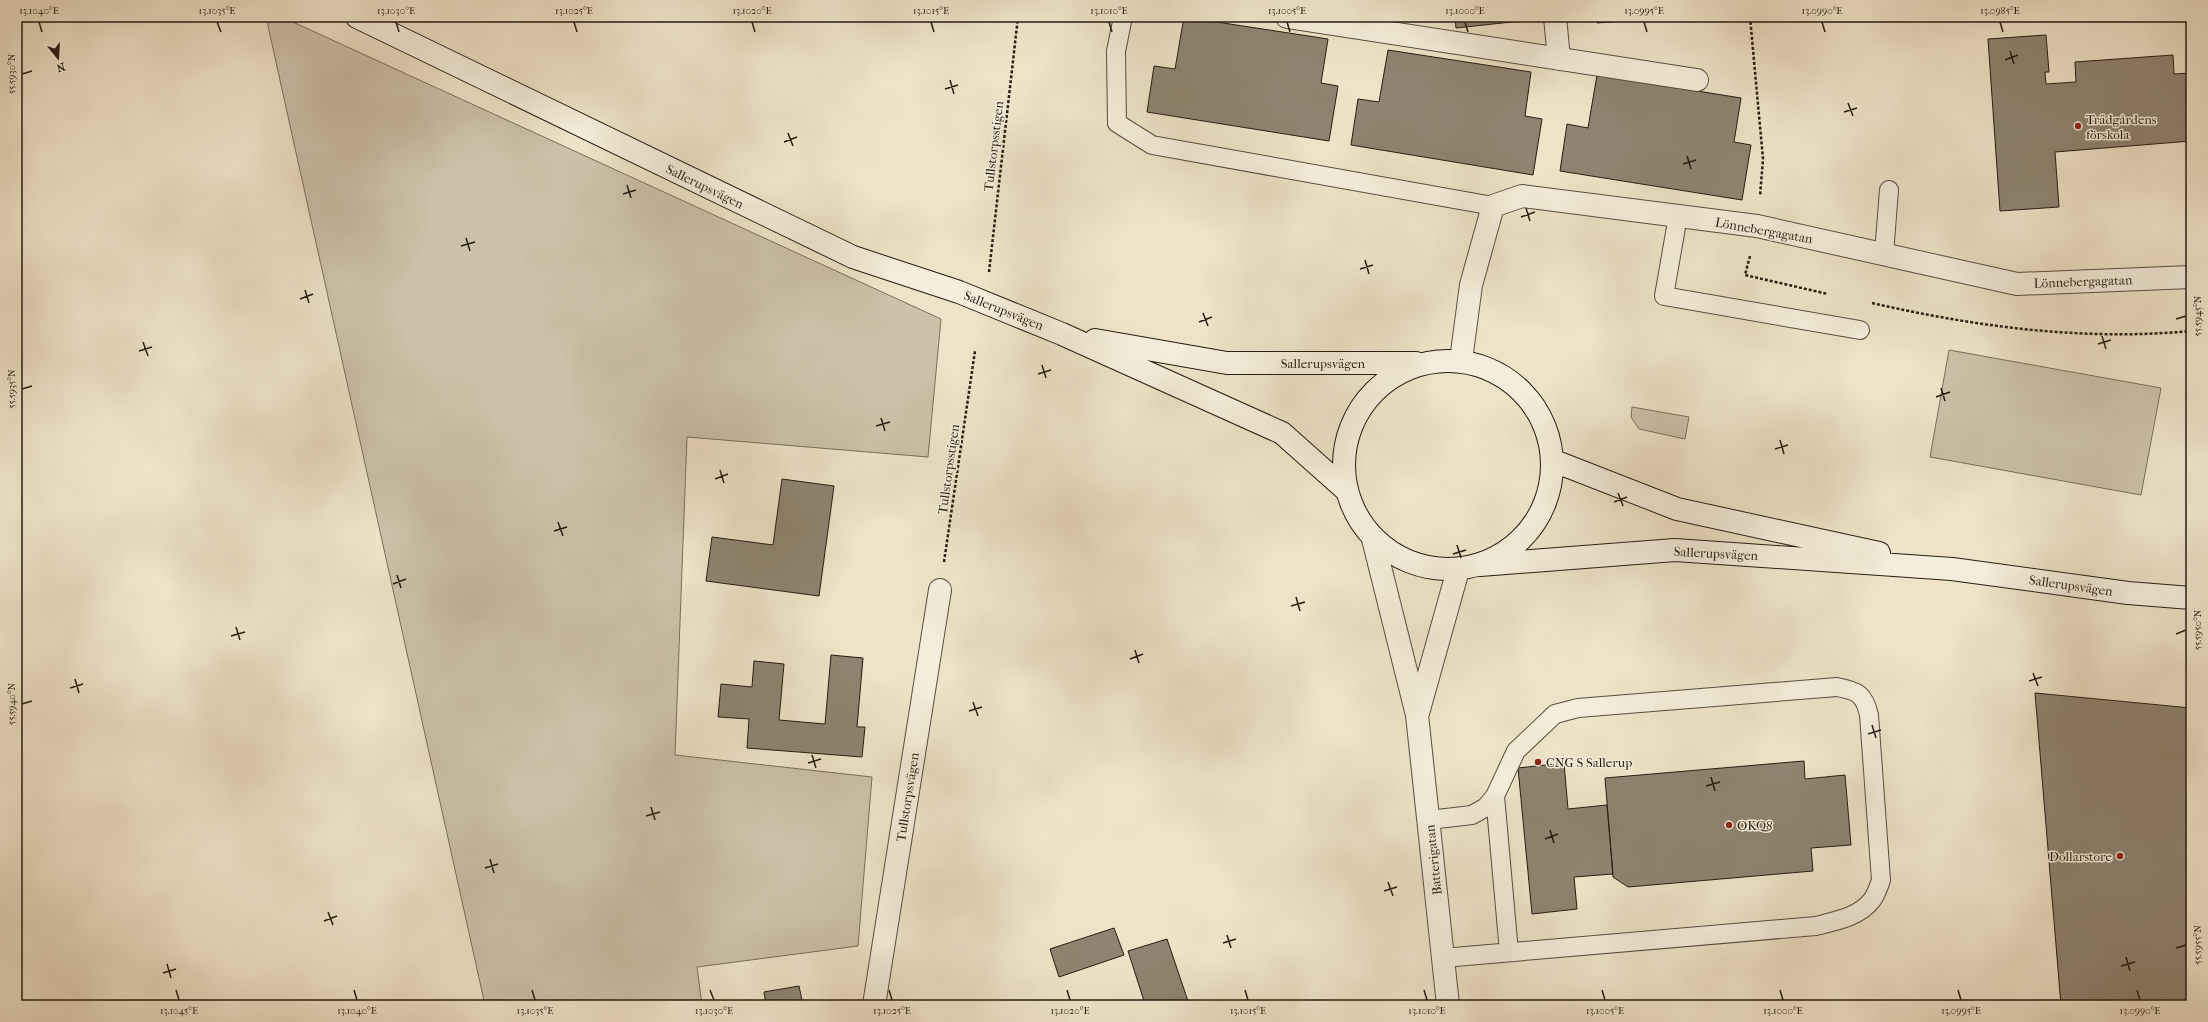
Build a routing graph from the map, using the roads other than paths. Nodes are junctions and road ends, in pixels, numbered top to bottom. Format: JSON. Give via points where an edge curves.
{"nodes":[{"id":1,"x":357,"y":17,"type":"edge"},
{"id":2,"x":1123,"y":17,"type":"edge"},
{"id":3,"x":1287,"y":17,"type":"edge"},
{"id":4,"x":1555,"y":17,"type":"edge"},
{"id":5,"x":1559,"y":59,"type":"junction"},
{"id":6,"x":1697,"y":80,"type":"dead end"},
{"id":7,"x":1890,"y":190,"type":"dead end"},
{"id":8,"x":1493,"y":206,"type":"junction"},
{"id":9,"x":1678,"y":216,"type":"junction"},
{"id":10,"x":1884,"y":254,"type":"junction"},
{"id":11,"x":2191,"y":277,"type":"edge"},
{"id":12,"x":1860,"y":330,"type":"dead end"},
{"id":13,"x":1062,"y":334,"type":"junction"},
{"id":14,"x":1461,"y":360,"type":"junction"},
{"id":15,"x":1419,"y":363,"type":"junction"},
{"id":16,"x":1554,"y":461,"type":"junction"},
{"id":17,"x":1346,"y":490,"type":"junction"},
{"id":18,"x":1373,"y":539,"type":"junction"},
{"id":19,"x":1480,"y":565,"type":"junction"},
{"id":20,"x":1952,"y":568,"type":"junction"},
{"id":21,"x":1458,"y":570,"type":"junction"},
{"id":22,"x":940,"y":590,"type":"road end"},
{"id":23,"x":2191,"y":598,"type":"edge"},
{"id":24,"x":1417,"y":715,"type":"junction"},
{"id":25,"x":1495,"y":796,"type":"junction"},
{"id":26,"x":1429,"y":820,"type":"junction"},
{"id":27,"x":1509,"y":952,"type":"junction"},
{"id":28,"x":1443,"y":958,"type":"junction"},
{"id":29,"x":874,"y":1005,"type":"edge"},
{"id":30,"x":1448,"y":1005,"type":"edge"}],
"edges":[{"from":1,"to":13,"type":"main road","name":"Sallerupsvägen","via":[[853,258],[959,292]]},
{"from":2,"to":8,"type":"lane","via":[[1116,51],[1118,123],[1152,145]]},
{"from":3,"to":5,"type":"main road"},
{"from":4,"to":5,"type":"main road"},
{"from":5,"to":6,"type":"main road"},
{"from":7,"to":10,"type":"lane"},
{"from":8,"to":9,"type":"main road","name":"Lönnebergagatan","via":[[1522,196]]},
{"from":8,"to":14,"type":"main road","via":[[1471,285]]},
{"from":9,"to":10,"type":"main road","name":"Lönnebergagatan","via":[[1757,226]]},
{"from":9,"to":12,"type":"lane","via":[[1664,296]]},
{"from":10,"to":11,"type":"main road","name":"Lönnebergagatan","via":[[2017,284]]},
{"from":13,"to":15,"type":"main road","name":"Sallerupsvägen","via":[[1227,363]]},
{"from":13,"to":17,"type":"main road","name":"Sallerupsvägen","via":[[1282,433]]},
{"from":14,"to":15,"type":"main road","name":"Sallerupsvägen"},
{"from":14,"to":16,"type":"main road","name":"Sallerupsvägen","via":[[1496,371],[1526,393],[1546,424]]},
{"from":15,"to":17,"type":"main road","name":"Sallerupsvägen","via":[[1383,382],[1357,413],[1343,451]]},
{"from":16,"to":19,"type":"main road","name":"Sallerupsvägen","via":[[1550,494],[1535,525],[1511,550]]},
{"from":16,"to":20,"type":"main road","name":"Sallerupsvägen","via":[[1677,509]]},
{"from":17,"to":18,"type":"main road","name":"Sallerupsvägen"},
{"from":18,"to":21,"type":"main road","name":"Sallerupsvägen","via":[[1398,558],[1427,568]]},
{"from":18,"to":24,"type":"main road","name":"Batterigatan"},
{"from":19,"to":20,"type":"main road","name":"Sallerupsvägen","via":[[1675,550]]},
{"from":19,"to":21,"type":"main road","name":"Sallerupsvägen"},
{"from":20,"to":23,"type":"main road","name":"Sallerupsvägen","via":[[2128,593]]},
{"from":21,"to":24,"type":"main road","name":"Batterigatan"},
{"from":22,"to":29,"type":"main road","name":"Tullstorpsvägen"},
{"from":24,"to":26,"type":"main road","name":"Batterigatan"},
{"from":25,"to":26,"type":"lane","via":[[1486,807],[1472,815]]},
{"from":25,"to":27,"type":"lane"},
{"from":25,"to":27,"type":"lane","via":[[1516,751],[1555,714],[1578,708],[1837,687],[1855,691],[1866,700],[1881,880],[1873,900],[1860,911],[1845,919],[1816,926]]},
{"from":26,"to":28,"type":"main road","name":"Batterigatan"},
{"from":27,"to":28,"type":"lane"},
{"from":28,"to":30,"type":"main road","name":"Batterigatan"}]}
